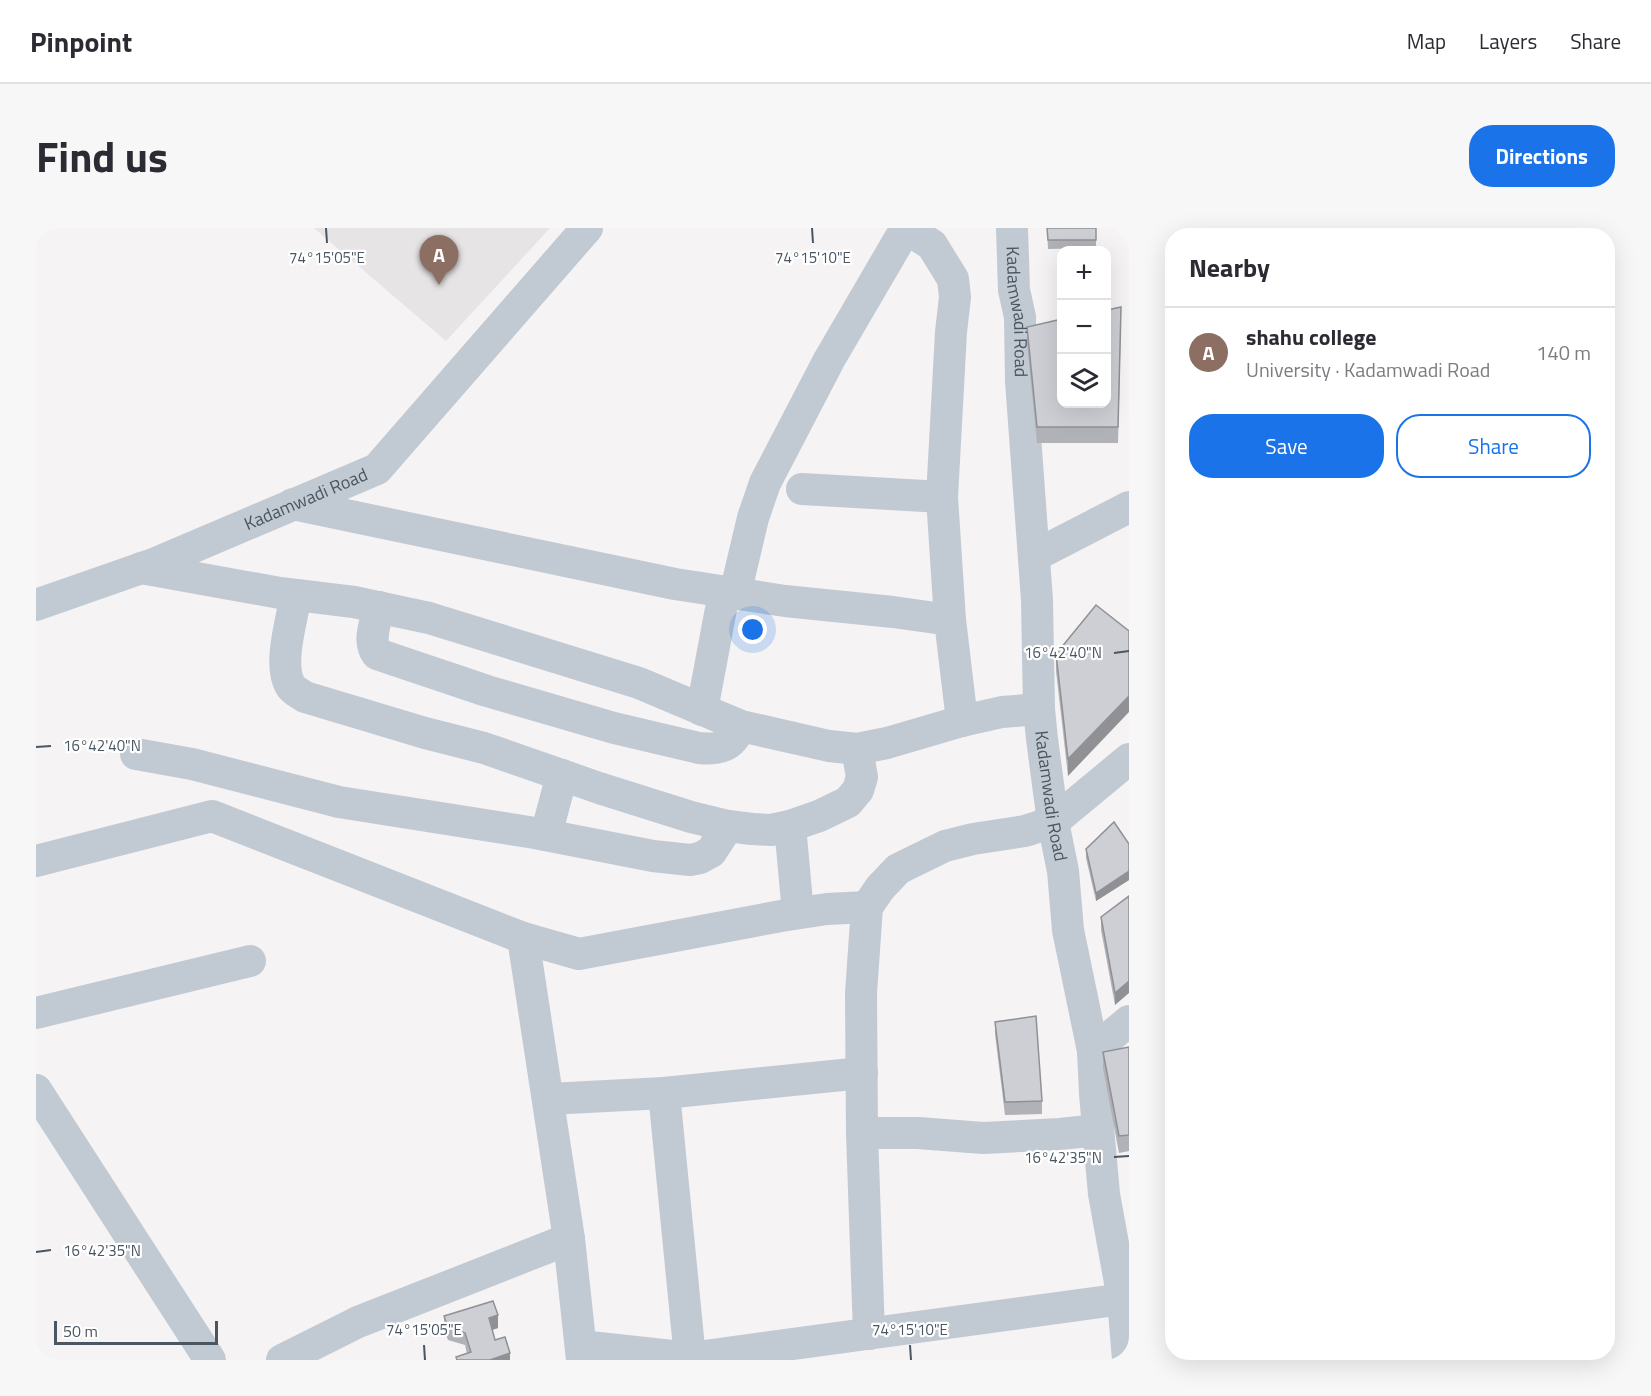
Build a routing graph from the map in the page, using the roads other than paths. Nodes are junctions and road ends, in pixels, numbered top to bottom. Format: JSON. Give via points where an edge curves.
{"nodes":[{"id":1,"x":587,"y":228,"type":"edge"},
{"id":2,"x":906,"y":228,"type":"edge"},
{"id":3,"x":1012,"y":228,"type":"edge"},
{"id":4,"x":802,"y":489,"type":"dead end"},
{"id":5,"x":942,"y":497,"type":"junction"},
{"id":6,"x":293,"y":504,"type":"junction"},
{"id":7,"x":1129,"y":507,"type":"edge"},
{"id":8,"x":1034,"y":556,"type":"junction"},
{"id":9,"x":141,"y":568,"type":"junction"},
{"id":10,"x":729,"y":593,"type":"junction"},
{"id":11,"x":296,"y":595,"type":"junction"},
{"id":12,"x":36,"y":605,"type":"edge"},
{"id":13,"x":379,"y":607,"type":"junction"},
{"id":14,"x":950,"y":620,"type":"junction"},
{"id":15,"x":1039,"y":709,"type":"junction"},
{"id":16,"x":702,"y":710,"type":"junction"},
{"id":17,"x":962,"y":721,"type":"junction"},
{"id":18,"x":741,"y":726,"type":"junction"},
{"id":19,"x":857,"y":749,"type":"junction"},
{"id":20,"x":136,"y":754,"type":"dead end"},
{"id":21,"x":1129,"y":759,"type":"edge"},
{"id":22,"x":562,"y":775,"type":"junction"},
{"id":23,"x":1053,"y":822,"type":"junction"},
{"id":24,"x":728,"y":826,"type":"junction"},
{"id":25,"x":790,"y":826,"type":"junction"},
{"id":26,"x":546,"y":835,"type":"junction"},
{"id":27,"x":36,"y":861,"type":"edge"},
{"id":28,"x":867,"y":907,"type":"junction"},
{"id":29,"x":798,"y":913,"type":"junction"},
{"id":30,"x":523,"y":938,"type":"junction"},
{"id":31,"x":250,"y":961,"type":"dead end"},
{"id":32,"x":36,"y":1013,"type":"edge"},
{"id":33,"x":1129,"y":1021,"type":"edge"},
{"id":34,"x":1093,"y":1051,"type":"junction"},
{"id":35,"x":862,"y":1073,"type":"junction"},
{"id":36,"x":36,"y":1090,"type":"edge"},
{"id":37,"x":664,"y":1093,"type":"junction"},
{"id":38,"x":549,"y":1099,"type":"junction"},
{"id":39,"x":1098,"y":1130,"type":"junction"},
{"id":40,"x":862,"y":1133,"type":"junction"},
{"id":41,"x":1116,"y":1192,"type":"edge"},
{"id":42,"x":569,"y":1239,"type":"junction"},
{"id":43,"x":1123,"y":1299,"type":"junction"},
{"id":44,"x":869,"y":1334,"type":"junction"},
{"id":45,"x":581,"y":1353,"type":"edge"},
{"id":46,"x":690,"y":1358,"type":"junction"},
{"id":47,"x":210,"y":1360,"type":"edge"},
{"id":48,"x":282,"y":1360,"type":"edge"},
{"id":49,"x":1128,"y":1360,"type":"edge"}],
"edges":[{"from":1,"to":6,"type":"street","name":"Kadamwadi Road","via":[[377,469]]},
{"from":2,"to":5,"type":"street","via":[[932,245],[953,279]]},
{"from":2,"to":10,"type":"street","via":[[829,360],[765,483]]},
{"from":3,"to":8,"type":"street","name":"Kadamwadi Road"},
{"from":4,"to":5,"type":"street"},
{"from":5,"to":14,"type":"street"},
{"from":6,"to":9,"type":"street","name":"Kadamwadi Road"},
{"from":6,"to":10,"type":"street"},
{"from":7,"to":8,"type":"street"},
{"from":8,"to":15,"type":"street","name":"Kadamwadi Road"},
{"from":9,"to":11,"type":"street"},
{"from":9,"to":12,"type":"street","name":"Kadamwadi Road"},
{"from":10,"to":14,"type":"street"},
{"from":10,"to":16,"type":"street"},
{"from":11,"to":13,"type":"street"},
{"from":11,"to":22,"type":"street","via":[[285,657],[285,675],[291,688],[305,697],[484,748]]},
{"from":13,"to":16,"type":"street","via":[[429,618],[605,672]]},
{"from":13,"to":18,"type":"street","via":[[372,637],[378,654],[487,691],[699,748],[728,745]]},
{"from":14,"to":17,"type":"street"},
{"from":15,"to":17,"type":"street"},
{"from":15,"to":23,"type":"street","name":"Kadamwadi Road"},
{"from":16,"to":18,"type":"street"},
{"from":17,"to":19,"type":"street"},
{"from":18,"to":19,"type":"street"},
{"from":19,"to":25,"type":"street","via":[[861,777],[858,790],[848,802]]},
{"from":20,"to":26,"type":"street","via":[[192,764],[339,802]]},
{"from":21,"to":23,"type":"street"},
{"from":22,"to":24,"type":"street"},
{"from":22,"to":26,"type":"street"},
{"from":23,"to":28,"type":"street","via":[[945,846],[920,857],[898,868]]},
{"from":23,"to":34,"type":"street","name":"Kadamwadi Road","via":[[1063,871],[1068,930]]},
{"from":24,"to":25,"type":"street","via":[[771,830]]},
{"from":24,"to":26,"type":"street","via":[[711,852],[690,860]]},
{"from":25,"to":29,"type":"street"},
{"from":27,"to":30,"type":"street","via":[[212,816]]},
{"from":28,"to":29,"type":"street"},
{"from":28,"to":35,"type":"street","via":[[861,993]]},
{"from":29,"to":30,"type":"street","via":[[579,954]]},
{"from":30,"to":38,"type":"street"},
{"from":31,"to":32,"type":"street"},
{"from":33,"to":34,"type":"street"},
{"from":34,"to":39,"type":"street","name":"Kadamwadi Road"},
{"from":35,"to":37,"type":"street"},
{"from":35,"to":40,"type":"street"},
{"from":36,"to":47,"type":"street"},
{"from":37,"to":38,"type":"street"},
{"from":37,"to":46,"type":"street"},
{"from":38,"to":42,"type":"street"},
{"from":39,"to":40,"type":"street","via":[[983,1138]]},
{"from":39,"to":41,"type":"street","name":"Kadamwadi Road"},
{"from":40,"to":44,"type":"street"},
{"from":41,"to":43,"type":"street","name":"Kadamwadi Road"},
{"from":42,"to":45,"type":"street"},
{"from":42,"to":48,"type":"street","via":[[358,1322]]},
{"from":43,"to":44,"type":"street"},
{"from":43,"to":49,"type":"street","name":"Kadamwadi Road"},
{"from":44,"to":46,"type":"street"},
{"from":45,"to":46,"type":"street"}]}
